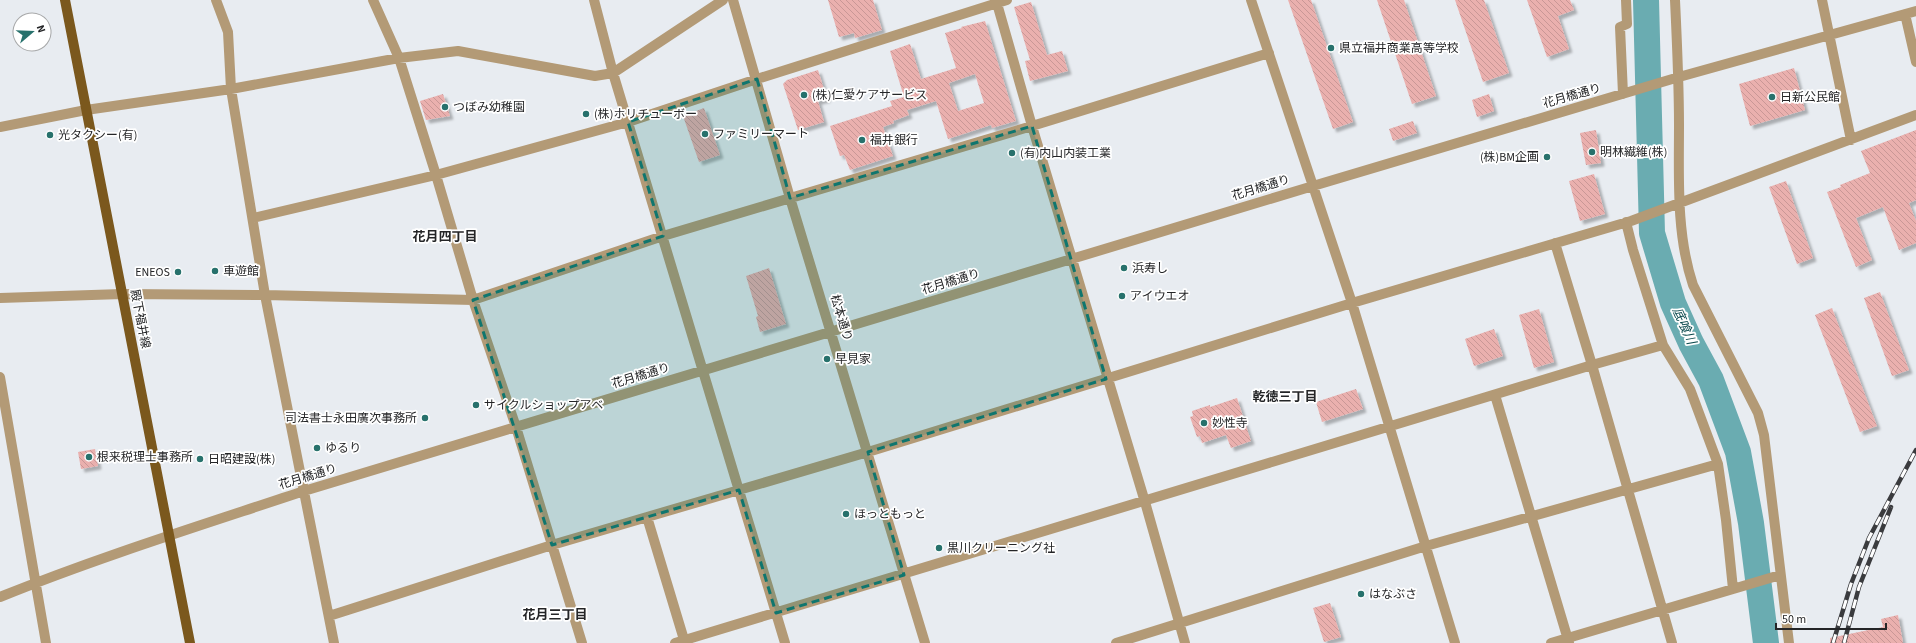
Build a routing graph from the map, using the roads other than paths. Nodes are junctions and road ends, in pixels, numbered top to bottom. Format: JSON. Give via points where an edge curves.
{"nodes":[{"id":1,"x":65,"y":0,"type":"edge"},
{"id":2,"x":216,"y":0,"type":"edge"},
{"id":3,"x":373,"y":0,"type":"edge"},
{"id":4,"x":594,"y":0,"type":"edge"},
{"id":5,"x":723,"y":0,"type":"edge"},
{"id":6,"x":733,"y":0,"type":"edge"},
{"id":7,"x":1007,"y":0,"type":"edge"},
{"id":8,"x":1251,"y":0,"type":"edge"},
{"id":9,"x":1626,"y":0,"type":"edge"},
{"id":10,"x":1675,"y":0,"type":"edge"},
{"id":11,"x":1822,"y":0,"type":"edge"},
{"id":12,"x":996,"y":2,"type":"edge"},
{"id":13,"x":1916,"y":11,"type":"edge"},
{"id":14,"x":1905,"y":14,"type":"junction"},
{"id":15,"x":1829,"y":36,"type":"junction"},
{"id":16,"x":1269,"y":53,"type":"junction"},
{"id":17,"x":399,"y":58,"type":"junction"},
{"id":18,"x":1916,"y":62,"type":"edge"},
{"id":19,"x":613,"y":73,"type":"junction"},
{"id":20,"x":1676,"y":78,"type":"junction"},
{"id":21,"x":756,"y":79,"type":"junction"},
{"id":22,"x":230,"y":89,"type":"junction"},
{"id":23,"x":1623,"y":94,"type":"junction"},
{"id":24,"x":86,"y":110,"type":"junction"},
{"id":25,"x":1916,"y":115,"type":"edge"},
{"id":26,"x":628,"y":122,"type":"junction"},
{"id":27,"x":1032,"y":126,"type":"junction"},
{"id":28,"x":0,"y":127,"type":"edge"},
{"id":29,"x":1851,"y":140,"type":"junction"},
{"id":30,"x":436,"y":175,"type":"junction"},
{"id":31,"x":1313,"y":186,"type":"junction"},
{"id":32,"x":790,"y":198,"type":"junction"},
{"id":33,"x":1675,"y":206,"type":"junction"},
{"id":34,"x":254,"y":218,"type":"junction"},
{"id":35,"x":1629,"y":221,"type":"junction"},
{"id":36,"x":663,"y":236,"type":"junction"},
{"id":37,"x":1555,"y":243,"type":"junction"},
{"id":38,"x":1071,"y":259,"type":"junction"},
{"id":39,"x":122,"y":294,"type":"junction"},
{"id":40,"x":265,"y":295,"type":"junction"},
{"id":41,"x":0,"y":298,"type":"edge"},
{"id":42,"x":473,"y":300,"type":"junction"},
{"id":43,"x":1352,"y":303,"type":"junction"},
{"id":44,"x":832,"y":332,"type":"junction"},
{"id":45,"x":1663,"y":345,"type":"junction"},
{"id":46,"x":1592,"y":365,"type":"junction"},
{"id":47,"x":704,"y":371,"type":"junction"},
{"id":48,"x":0,"y":377,"type":"edge"},
{"id":49,"x":1106,"y":378,"type":"junction"},
{"id":50,"x":1495,"y":395,"type":"junction"},
{"id":51,"x":1390,"y":425,"type":"junction"},
{"id":52,"x":516,"y":427,"type":"junction"},
{"id":53,"x":868,"y":452,"type":"junction"},
{"id":54,"x":1718,"y":464,"type":"junction"},
{"id":55,"x":1628,"y":488,"type":"junction"},
{"id":56,"x":739,"y":490,"type":"junction"},
{"id":57,"x":304,"y":491,"type":"junction"},
{"id":58,"x":1144,"y":502,"type":"junction"},
{"id":59,"x":1532,"y":516,"type":"junction"},
{"id":60,"x":647,"y":517,"type":"junction"},
{"id":61,"x":168,"y":536,"type":"junction"},
{"id":62,"x":552,"y":545,"type":"junction"},
{"id":63,"x":1426,"y":546,"type":"junction"},
{"id":64,"x":904,"y":575,"type":"junction"},
{"id":65,"x":1780,"y":575,"type":"junction"},
{"id":66,"x":36,"y":583,"type":"junction"},
{"id":67,"x":1733,"y":589,"type":"junction"},
{"id":68,"x":0,"y":597,"type":"edge"},
{"id":69,"x":1662,"y":610,"type":"junction"},
{"id":70,"x":776,"y":613,"type":"junction"},
{"id":71,"x":328,"y":616,"type":"junction"},
{"id":72,"x":1178,"y":624,"type":"junction"},
{"id":73,"x":1568,"y":640,"type":"edge"},
{"id":74,"x":682,"y":642,"type":"edge"},
{"id":75,"x":46,"y":643,"type":"edge"},
{"id":76,"x":190,"y":643,"type":"edge"},
{"id":77,"x":334,"y":643,"type":"edge"},
{"id":78,"x":582,"y":643,"type":"edge"},
{"id":79,"x":784,"y":643,"type":"edge"},
{"id":80,"x":925,"y":643,"type":"edge"},
{"id":81,"x":1116,"y":643,"type":"edge"},
{"id":82,"x":1185,"y":643,"type":"edge"},
{"id":83,"x":1455,"y":643,"type":"edge"},
{"id":84,"x":1551,"y":643,"type":"edge"},
{"id":85,"x":1672,"y":643,"type":"edge"},
{"id":86,"x":1789,"y":643,"type":"edge"}],
"edges":[{"from":1,"to":24,"type":"main road","name":"殿下福井線"},
{"from":2,"to":22,"type":"street","via":[[228,32]]},
{"from":3,"to":17,"type":"street"},
{"from":4,"to":19,"type":"street"},
{"from":5,"to":19,"type":"street"},
{"from":6,"to":21,"type":"street","name":"松本通り"},
{"from":7,"to":12,"type":"street"},
{"from":8,"to":16,"type":"street"},
{"from":9,"to":23,"type":"street","via":[[1627,24],[1620,27]]},
{"from":10,"to":20,"type":"street"},
{"from":11,"to":15,"type":"street"},
{"from":12,"to":21,"type":"street"},
{"from":12,"to":27,"type":"street"},
{"from":13,"to":14,"type":"street","name":"花月橋通り"},
{"from":14,"to":15,"type":"street","name":"花月橋通り"},
{"from":14,"to":18,"type":"street"},
{"from":15,"to":20,"type":"street","name":"花月橋通り"},
{"from":15,"to":29,"type":"street"},
{"from":16,"to":27,"type":"street"},
{"from":16,"to":31,"type":"street"},
{"from":17,"to":19,"type":"street","via":[[458,51],[595,76]]},
{"from":17,"to":22,"type":"street"},
{"from":17,"to":30,"type":"street"},
{"from":19,"to":26,"type":"street"},
{"from":20,"to":23,"type":"street","name":"花月橋通り"},
{"from":20,"to":33,"type":"street"},
{"from":21,"to":26,"type":"street"},
{"from":21,"to":32,"type":"street","name":"松本通り"},
{"from":22,"to":24,"type":"street"},
{"from":22,"to":34,"type":"street"},
{"from":23,"to":31,"type":"street","name":"花月橋通り"},
{"from":24,"to":28,"type":"street"},
{"from":24,"to":39,"type":"main road","name":"殿下福井線"},
{"from":25,"to":29,"type":"street"},
{"from":26,"to":30,"type":"street"},
{"from":26,"to":36,"type":"street"},
{"from":27,"to":32,"type":"street"},
{"from":27,"to":38,"type":"street"},
{"from":29,"to":33,"type":"street"},
{"from":30,"to":34,"type":"street"},
{"from":30,"to":42,"type":"street"},
{"from":31,"to":38,"type":"street","name":"花月橋通り"},
{"from":31,"to":43,"type":"street"},
{"from":32,"to":36,"type":"street"},
{"from":32,"to":44,"type":"street","name":"松本通り"},
{"from":33,"to":35,"type":"street"},
{"from":33,"to":65,"type":"street","via":[[1687,268],[1693,285],[1758,414],[1764,434]]},
{"from":34,"to":40,"type":"street"},
{"from":35,"to":37,"type":"street"},
{"from":35,"to":45,"type":"street","via":[[1633,250]]},
{"from":36,"to":42,"type":"street"},
{"from":36,"to":47,"type":"street"},
{"from":37,"to":43,"type":"street"},
{"from":37,"to":46,"type":"street"},
{"from":38,"to":44,"type":"street","name":"花月橋通り"},
{"from":38,"to":49,"type":"street"},
{"from":39,"to":40,"type":"street"},
{"from":39,"to":41,"type":"street"},
{"from":39,"to":61,"type":"main road","name":"殿下福井線"},
{"from":40,"to":42,"type":"street"},
{"from":40,"to":57,"type":"street"},
{"from":42,"to":52,"type":"street"},
{"from":43,"to":49,"type":"street"},
{"from":43,"to":51,"type":"street"},
{"from":44,"to":47,"type":"street","name":"花月橋通り"},
{"from":44,"to":53,"type":"street","name":"松本通り"},
{"from":45,"to":46,"type":"street"},
{"from":45,"to":54,"type":"street","via":[[1690,389]]},
{"from":46,"to":50,"type":"street"},
{"from":46,"to":55,"type":"street"},
{"from":47,"to":52,"type":"street","name":"花月橋通り"},
{"from":47,"to":56,"type":"street"},
{"from":48,"to":66,"type":"street"},
{"from":49,"to":53,"type":"street"},
{"from":49,"to":58,"type":"street"},
{"from":50,"to":51,"type":"street"},
{"from":50,"to":59,"type":"street"},
{"from":51,"to":58,"type":"street"},
{"from":51,"to":63,"type":"street"},
{"from":52,"to":57,"type":"street","name":"花月橋通り"},
{"from":52,"to":62,"type":"street"},
{"from":53,"to":56,"type":"street"},
{"from":53,"to":64,"type":"street","name":"松本通り"},
{"from":54,"to":55,"type":"street"},
{"from":54,"to":67,"type":"street"},
{"from":55,"to":59,"type":"street"},
{"from":55,"to":69,"type":"street"},
{"from":56,"to":60,"type":"street"},
{"from":56,"to":70,"type":"street"},
{"from":57,"to":61,"type":"street","name":"花月橋通り"},
{"from":57,"to":71,"type":"street"},
{"from":58,"to":64,"type":"street"},
{"from":58,"to":72,"type":"street"},
{"from":59,"to":63,"type":"street"},
{"from":59,"to":73,"type":"street"},
{"from":60,"to":62,"type":"street"},
{"from":60,"to":74,"type":"street"},
{"from":61,"to":66,"type":"street","name":"花月橋通り"},
{"from":61,"to":76,"type":"main road","name":"殿下福井線"},
{"from":62,"to":71,"type":"street"},
{"from":62,"to":78,"type":"street"},
{"from":63,"to":72,"type":"street"},
{"from":63,"to":83,"type":"street"},
{"from":64,"to":70,"type":"street"},
{"from":64,"to":80,"type":"street","name":"松本通り"},
{"from":65,"to":67,"type":"street"},
{"from":65,"to":86,"type":"street"},
{"from":66,"to":68,"type":"street","name":"花月橋通り"},
{"from":66,"to":75,"type":"street"},
{"from":67,"to":69,"type":"street"},
{"from":69,"to":73,"type":"street"},
{"from":69,"to":85,"type":"street"},
{"from":70,"to":74,"type":"street"},
{"from":70,"to":79,"type":"street"},
{"from":71,"to":77,"type":"street"},
{"from":72,"to":81,"type":"street"},
{"from":72,"to":82,"type":"street"},
{"from":73,"to":84,"type":"street"}]}
